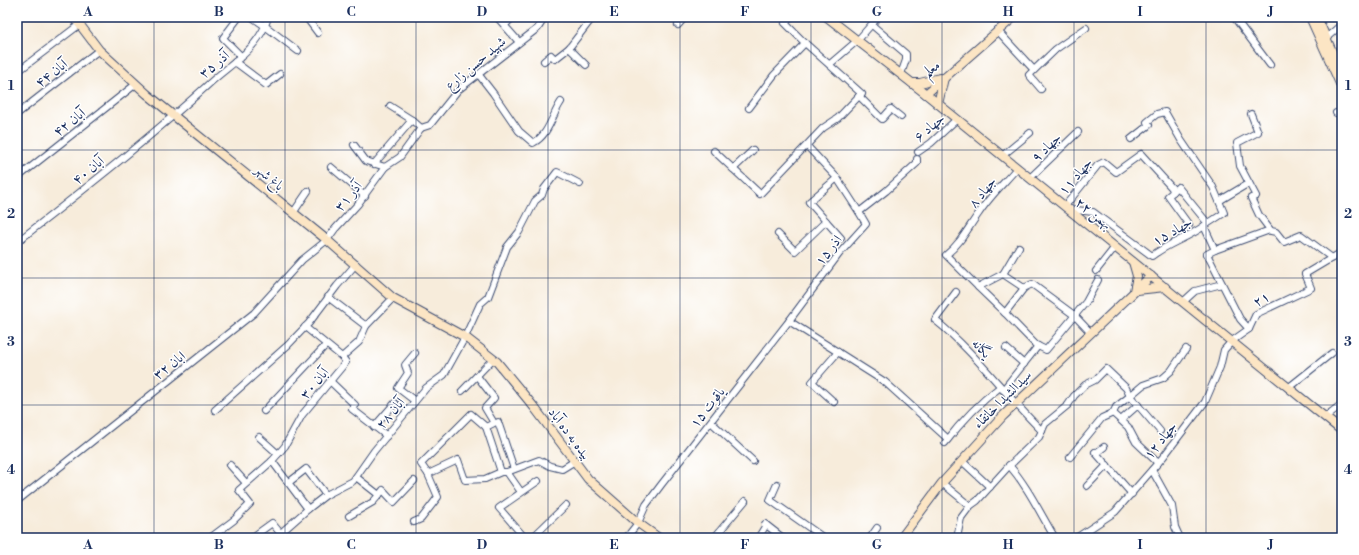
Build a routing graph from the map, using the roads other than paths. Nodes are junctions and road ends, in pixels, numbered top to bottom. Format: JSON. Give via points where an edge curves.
{"nodes":[{"id":1,"x":74,"y":17,"type":"edge"},
{"id":2,"x":239,"y":17,"type":"edge"},
{"id":3,"x":252,"y":17,"type":"edge"},
{"id":4,"x":268,"y":17,"type":"edge"},
{"id":5,"x":306,"y":17,"type":"edge"},
{"id":6,"x":497,"y":17,"type":"edge"},
{"id":7,"x":513,"y":17,"type":"edge"},
{"id":8,"x":545,"y":17,"type":"edge"},
{"id":9,"x":593,"y":17,"type":"edge"},
{"id":10,"x":685,"y":17,"type":"edge"},
{"id":11,"x":791,"y":17,"type":"edge"},
{"id":12,"x":827,"y":17,"type":"edge"},
{"id":13,"x":878,"y":17,"type":"edge"},
{"id":14,"x":1014,"y":17,"type":"edge"},
{"id":15,"x":1310,"y":17,"type":"edge"},
{"id":16,"x":1317,"y":17,"type":"edge"},
{"id":17,"x":1235,"y":20,"type":"edge"},
{"id":18,"x":1342,"y":24,"type":"edge"},
{"id":19,"x":79,"y":25,"type":"junction"},
{"id":20,"x":505,"y":25,"type":"junction"},
{"id":21,"x":678,"y":25,"type":"dead end"},
{"id":22,"x":872,"y":25,"type":"junction"},
{"id":23,"x":265,"y":26,"type":"junction"},
{"id":24,"x":1086,"y":28,"type":"dead end"},
{"id":25,"x":997,"y":30,"type":"junction"},
{"id":26,"x":318,"y":32,"type":"dead end"},
{"id":27,"x":858,"y":40,"type":"junction"},
{"id":28,"x":1323,"y":40,"type":"junction"},
{"id":29,"x":519,"y":42,"type":"junction"},
{"id":30,"x":805,"y":43,"type":"junction"},
{"id":31,"x":569,"y":48,"type":"junction"},
{"id":32,"x":99,"y":50,"type":"junction"},
{"id":33,"x":298,"y":52,"type":"dead end"},
{"id":34,"x":242,"y":57,"type":"junction"},
{"id":35,"x":544,"y":61,"type":"dead end"},
{"id":36,"x":235,"y":62,"type":"junction"},
{"id":37,"x":830,"y":64,"type":"junction"},
{"id":38,"x":586,"y":65,"type":"dead end"},
{"id":39,"x":1270,"y":65,"type":"dead end"},
{"id":40,"x":1034,"y":70,"type":"junction"},
{"id":41,"x":17,"y":72,"type":"edge"},
{"id":42,"x":280,"y":74,"type":"dead end"},
{"id":43,"x":901,"y":74,"type":"junction"},
{"id":44,"x":1342,"y":74,"type":"edge"},
{"id":45,"x":479,"y":75,"type":"junction"},
{"id":46,"x":942,"y":77,"type":"junction"},
{"id":47,"x":912,"y":83,"type":"junction"},
{"id":48,"x":136,"y":84,"type":"junction"},
{"id":49,"x":1342,"y":88,"type":"edge"},
{"id":50,"x":1041,"y":89,"type":"dead end"},
{"id":51,"x":924,"y":92,"type":"junction"},
{"id":52,"x":859,"y":96,"type":"junction"},
{"id":53,"x":561,"y":102,"type":"dead end"},
{"id":54,"x":938,"y":104,"type":"junction"},
{"id":55,"x":390,"y":106,"type":"dead end"},
{"id":56,"x":749,"y":108,"type":"dead end"},
{"id":57,"x":17,"y":114,"type":"edge"},
{"id":58,"x":1251,"y":114,"type":"dead end"},
{"id":59,"x":173,"y":117,"type":"junction"},
{"id":60,"x":901,"y":117,"type":"dead end"},
{"id":61,"x":957,"y":119,"type":"junction"},
{"id":62,"x":412,"y":120,"type":"junction"},
{"id":63,"x":421,"y":128,"type":"junction"},
{"id":64,"x":1078,"y":132,"type":"dead end"},
{"id":65,"x":1030,"y":133,"type":"dead end"},
{"id":66,"x":1131,"y":139,"type":"dead end"},
{"id":67,"x":354,"y":145,"type":"dead end"},
{"id":68,"x":807,"y":146,"type":"junction"},
{"id":69,"x":753,"y":150,"type":"dead end"},
{"id":70,"x":714,"y":151,"type":"dead end"},
{"id":71,"x":918,"y":152,"type":"dead end"},
{"id":72,"x":1002,"y":156,"type":"junction"},
{"id":73,"x":917,"y":159,"type":"dead end"},
{"id":74,"x":374,"y":164,"type":"junction"},
{"id":75,"x":331,"y":167,"type":"dead end"},
{"id":76,"x":385,"y":167,"type":"junction"},
{"id":77,"x":1017,"y":168,"type":"junction"},
{"id":78,"x":733,"y":169,"type":"junction"},
{"id":79,"x":17,"y":178,"type":"edge"},
{"id":80,"x":837,"y":178,"type":"junction"},
{"id":81,"x":1030,"y":178,"type":"junction"},
{"id":82,"x":1249,"y":183,"type":"junction"},
{"id":83,"x":580,"y":184,"type":"dead end"},
{"id":84,"x":308,"y":191,"type":"dead end"},
{"id":85,"x":1173,"y":192,"type":"junction"},
{"id":86,"x":365,"y":196,"type":"junction"},
{"id":87,"x":1219,"y":201,"type":"junction"},
{"id":88,"x":1066,"y":207,"type":"junction"},
{"id":89,"x":859,"y":212,"type":"junction"},
{"id":90,"x":293,"y":213,"type":"junction"},
{"id":91,"x":826,"y":221,"type":"junction"},
{"id":92,"x":1205,"y":223,"type":"junction"},
{"id":93,"x":1189,"y":225,"type":"dead end"},
{"id":94,"x":1270,"y":230,"type":"junction"},
{"id":95,"x":778,"y":234,"type":"dead end"},
{"id":96,"x":841,"y":238,"type":"dead end"},
{"id":97,"x":328,"y":240,"type":"junction"},
{"id":98,"x":17,"y":242,"type":"edge"},
{"id":99,"x":1019,"y":247,"type":"dead end"},
{"id":100,"x":1115,"y":248,"type":"junction"},
{"id":101,"x":1215,"y":250,"type":"junction"},
{"id":102,"x":1342,"y":252,"type":"edge"},
{"id":103,"x":1332,"y":258,"type":"junction"},
{"id":104,"x":1133,"y":262,"type":"junction"},
{"id":105,"x":356,"y":264,"type":"junction"},
{"id":106,"x":1096,"y":271,"type":"dead end"},
{"id":107,"x":1003,"y":274,"type":"junction"},
{"id":108,"x":1149,"y":275,"type":"junction"},
{"id":109,"x":1098,"y":280,"type":"dead end"},
{"id":110,"x":1222,"y":284,"type":"junction"},
{"id":111,"x":978,"y":287,"type":"junction"},
{"id":112,"x":1165,"y":287,"type":"junction"},
{"id":113,"x":1024,"y":288,"type":"junction"},
{"id":114,"x":1134,"y":291,"type":"junction"},
{"id":115,"x":956,"y":292,"type":"dead end"},
{"id":116,"x":811,"y":293,"type":"joint"},
{"id":117,"x":328,"y":297,"type":"junction"},
{"id":118,"x":393,"y":298,"type":"junction"},
{"id":119,"x":1183,"y":302,"type":"junction"},
{"id":120,"x":1005,"y":313,"type":"junction"},
{"id":121,"x":1074,"y":315,"type":"junction"},
{"id":122,"x":789,"y":321,"type":"junction"},
{"id":123,"x":366,"y":326,"type":"junction"},
{"id":124,"x":305,"y":327,"type":"junction"},
{"id":125,"x":1249,"y":329,"type":"junction"},
{"id":126,"x":1090,"y":332,"type":"junction"},
{"id":127,"x":465,"y":338,"type":"junction"},
{"id":128,"x":1232,"y":341,"type":"junction"},
{"id":129,"x":326,"y":345,"type":"junction"},
{"id":130,"x":1038,"y":346,"type":"junction"},
{"id":131,"x":1006,"y":348,"type":"dead end"},
{"id":132,"x":1186,"y":349,"type":"dead end"},
{"id":133,"x":838,"y":352,"type":"junction"},
{"id":134,"x":415,"y":353,"type":"dead end"},
{"id":135,"x":1332,"y":353,"type":"dead end"},
{"id":136,"x":342,"y":357,"type":"junction"},
{"id":137,"x":493,"y":359,"type":"junction"},
{"id":138,"x":1024,"y":364,"type":"junction"},
{"id":139,"x":477,"y":376,"type":"junction"},
{"id":140,"x":330,"y":381,"type":"junction"},
{"id":141,"x":1288,"y":388,"type":"junction"},
{"id":142,"x":1002,"y":389,"type":"junction"},
{"id":143,"x":462,"y":390,"type":"dead end"},
{"id":144,"x":1130,"y":396,"type":"junction"},
{"id":145,"x":415,"y":401,"type":"junction"},
{"id":146,"x":834,"y":402,"type":"dead end"},
{"id":147,"x":395,"y":403,"type":"dead end"},
{"id":148,"x":1015,"y":404,"type":"junction"},
{"id":149,"x":1342,"y":404,"type":"edge"},
{"id":150,"x":1138,"y":405,"type":"junction"},
{"id":151,"x":215,"y":410,"type":"dead end"},
{"id":152,"x":264,"y":411,"type":"dead end"},
{"id":153,"x":1113,"y":413,"type":"junction"},
{"id":154,"x":1325,"y":417,"type":"junction"},
{"id":155,"x":1121,"y":420,"type":"junction"},
{"id":156,"x":498,"y":422,"type":"dead end"},
{"id":157,"x":711,"y":422,"type":"junction"},
{"id":158,"x":374,"y":427,"type":"junction"},
{"id":159,"x":486,"y":427,"type":"junction"},
{"id":160,"x":1042,"y":431,"type":"junction"},
{"id":161,"x":1160,"y":431,"type":"dead end"},
{"id":162,"x":1342,"y":431,"type":"edge"},
{"id":163,"x":387,"y":436,"type":"junction"},
{"id":164,"x":259,"y":437,"type":"dead end"},
{"id":165,"x":1104,"y":447,"type":"dead end"},
{"id":166,"x":278,"y":454,"type":"junction"},
{"id":167,"x":1070,"y":457,"type":"dead end"},
{"id":168,"x":272,"y":461,"type":"junction"},
{"id":169,"x":575,"y":461,"type":"junction"},
{"id":170,"x":753,"y":461,"type":"dead end"},
{"id":171,"x":962,"y":461,"type":"junction"},
{"id":172,"x":1158,"y":463,"type":"junction"},
{"id":173,"x":230,"y":464,"type":"dead end"},
{"id":174,"x":1009,"y":465,"type":"junction"},
{"id":175,"x":1107,"y":465,"type":"junction"},
{"id":176,"x":514,"y":469,"type":"junction"},
{"id":177,"x":1152,"y":470,"type":"junction"},
{"id":178,"x":504,"y":472,"type":"junction"},
{"id":179,"x":428,"y":474,"type":"junction"},
{"id":180,"x":356,"y":477,"type":"junction"},
{"id":181,"x":414,"y":481,"type":"dead end"},
{"id":182,"x":538,"y":481,"type":"dead end"},
{"id":183,"x":246,"y":483,"type":"junction"},
{"id":184,"x":288,"y":483,"type":"junction"},
{"id":185,"x":942,"y":483,"type":"junction"},
{"id":186,"x":777,"y":484,"type":"dead end"},
{"id":187,"x":1087,"y":486,"type":"dead end"},
{"id":188,"x":990,"y":487,"type":"junction"},
{"id":189,"x":521,"y":492,"type":"junction"},
{"id":190,"x":1132,"y":494,"type":"junction"},
{"id":191,"x":326,"y":495,"type":"junction"},
{"id":192,"x":379,"y":495,"type":"junction"},
{"id":193,"x":17,"y":501,"type":"edge"},
{"id":194,"x":745,"y":501,"type":"dead end"},
{"id":195,"x":566,"y":504,"type":"dead end"},
{"id":196,"x":970,"y":506,"type":"junction"},
{"id":197,"x":308,"y":509,"type":"junction"},
{"id":198,"x":349,"y":516,"type":"dead end"},
{"id":199,"x":414,"y":522,"type":"dead end"},
{"id":200,"x":638,"y":523,"type":"junction"},
{"id":201,"x":877,"y":528,"type":"dead end"},
{"id":202,"x":254,"y":536,"type":"dead end"},
{"id":203,"x":283,"y":536,"type":"edge"},
{"id":204,"x":1081,"y":536,"type":"edge"},
{"id":205,"x":210,"y":538,"type":"edge"},
{"id":206,"x":525,"y":538,"type":"edge"},
{"id":207,"x":532,"y":538,"type":"edge"},
{"id":208,"x":626,"y":538,"type":"edge"},
{"id":209,"x":659,"y":538,"type":"edge"},
{"id":210,"x":714,"y":538,"type":"edge"},
{"id":211,"x":758,"y":538,"type":"edge"},
{"id":212,"x":783,"y":538,"type":"edge"},
{"id":213,"x":824,"y":538,"type":"edge"},
{"id":214,"x":870,"y":538,"type":"edge"},
{"id":215,"x":901,"y":538,"type":"edge"},
{"id":216,"x":957,"y":538,"type":"edge"},
{"id":217,"x":1055,"y":538,"type":"edge"},
{"id":218,"x":1180,"y":538,"type":"edge"}],
"edges":[{"from":1,"to":19,"type":"main road","name":"باغ شهر"},
{"from":2,"to":34,"type":"street","via":[[224,38]]},
{"from":3,"to":23,"type":"street"},
{"from":4,"to":23,"type":"street","name":"آذر ۳۵"},
{"from":5,"to":26,"type":"street"},
{"from":6,"to":20,"type":"street"},
{"from":7,"to":20,"type":"street"},
{"from":8,"to":29,"type":"street","name":"شهید حسن زارع","via":[[538,28]]},
{"from":9,"to":31,"type":"street"},
{"from":10,"to":21,"type":"street"},
{"from":11,"to":30,"type":"street","via":[[785,23]]},
{"from":12,"to":27,"type":"main road","name":"۲۲ بهمن"},
{"from":13,"to":22,"type":"street"},
{"from":14,"to":25,"type":"main road","name":"معلم"},
{"from":15,"to":28,"type":"main road"},
{"from":16,"to":28,"type":"main road"},
{"from":17,"to":39,"type":"street"},
{"from":18,"to":28,"type":"street"},
{"from":19,"to":32,"type":"main road","name":"باغ شهر"},
{"from":19,"to":41,"type":"street"},
{"from":20,"to":29,"type":"street"},
{"from":22,"to":27,"type":"street"},
{"from":22,"to":43,"type":"street","via":[[906,54]]},
{"from":23,"to":33,"type":"street"},
{"from":23,"to":34,"type":"street","name":"آذر ۳۵","via":[[260,38]]},
{"from":24,"to":40,"type":"street","via":[[1056,49]]},
{"from":25,"to":40,"type":"street"},
{"from":25,"to":46,"type":"main road","name":"معلم"},
{"from":27,"to":37,"type":"street"},
{"from":27,"to":43,"type":"main road","name":"۲۲ بهمن"},
{"from":28,"to":44,"type":"main road"},
{"from":28,"to":49,"type":"main road"},
{"from":29,"to":45,"type":"street","name":"شهید حسن زارع"},
{"from":30,"to":37,"type":"street"},
{"from":30,"to":56,"type":"street","via":[[774,75]]},
{"from":31,"to":35,"type":"street","via":[[555,59],[551,55]]},
{"from":31,"to":38,"type":"street"},
{"from":32,"to":48,"type":"main road","name":"باغ شهر"},
{"from":32,"to":57,"type":"street","name":"آبان ۴۴"},
{"from":34,"to":36,"type":"street","name":"آذر ۳۵"},
{"from":36,"to":42,"type":"street","via":[[266,85]]},
{"from":36,"to":59,"type":"street","name":"آذر ۳۵"},
{"from":37,"to":52,"type":"street","via":[[862,94]]},
{"from":40,"to":50,"type":"street","via":[[1029,75]]},
{"from":43,"to":47,"type":"main road","name":"۲۲ بهمن"},
{"from":45,"to":53,"type":"street","via":[[519,131],[533,143],[547,130]]},
{"from":45,"to":63,"type":"street","name":"شهید حسن زارع","via":[[458,90],[430,125]]},
{"from":46,"to":47,"type":"main road"},
{"from":46,"to":51,"type":"main road","name":"معلم"},
{"from":46,"to":54,"type":"main road"},
{"from":47,"to":51,"type":"main road","name":"۲۲ بهمن"},
{"from":48,"to":59,"type":"main road","name":"باغ شهر"},
{"from":48,"to":79,"type":"street","name":"آبان ۴۲"},
{"from":51,"to":54,"type":"main road","name":"۲۲ بهمن"},
{"from":52,"to":60,"type":"street","via":[[882,119],[891,109]]},
{"from":52,"to":68,"type":"street"},
{"from":54,"to":61,"type":"main road","name":"۲۲ بهمن"},
{"from":55,"to":62,"type":"street"},
{"from":58,"to":82,"type":"street","via":[[1258,132],[1237,143],[1240,166]]},
{"from":59,"to":90,"type":"main road","name":"باغ شهر"},
{"from":59,"to":98,"type":"street","name":"آبان ۴۰"},
{"from":61,"to":71,"type":"street","name":"جهاد ۶"},
{"from":61,"to":72,"type":"main road","name":"۲۲ بهمن"},
{"from":62,"to":63,"type":"street"},
{"from":62,"to":74,"type":"street"},
{"from":63,"to":76,"type":"street","name":"شهید حسن زارع","via":[[400,157]]},
{"from":64,"to":81,"type":"street","name":"جهاد ۹"},
{"from":65,"to":72,"type":"street"},
{"from":66,"to":87,"type":"street","via":[[1149,125],[1147,122],[1157,114],[1165,112],[1180,140],[1213,187]]},
{"from":67,"to":74,"type":"street","via":[[366,160]]},
{"from":68,"to":78,"type":"street","via":[[760,194]]},
{"from":68,"to":80,"type":"street"},
{"from":69,"to":78,"type":"street"},
{"from":70,"to":78,"type":"street"},
{"from":72,"to":77,"type":"main road","name":"۲۲ بهمن"},
{"from":73,"to":89,"type":"street","via":[[917,163]]},
{"from":74,"to":76,"type":"street"},
{"from":75,"to":86,"type":"street"},
{"from":76,"to":86,"type":"street","name":"آذر ۳۱"},
{"from":77,"to":81,"type":"main road","name":"۲۲ بهمن"},
{"from":77,"to":111,"type":"street","name":"جهاد ۸","via":[[979,212],[956,247],[946,255]]},
{"from":80,"to":89,"type":"street"},
{"from":80,"to":91,"type":"street","via":[[809,202]]},
{"from":81,"to":88,"type":"main road","name":"۲۲ بهمن"},
{"from":82,"to":87,"type":"street"},
{"from":82,"to":94,"type":"street","via":[[1256,196],[1251,198]]},
{"from":83,"to":127,"type":"street","name":"آبان ۲۸","via":[[557,172],[535,201],[519,232],[507,247],[488,297],[480,304]]},
{"from":84,"to":90,"type":"street"},
{"from":85,"to":88,"type":"street","name":"جهاد ۱۱","via":[[1141,154],[1116,172],[1104,162],[1098,165]]},
{"from":85,"to":92,"type":"street","via":[[1178,187]]},
{"from":85,"to":93,"type":"street","via":[[1168,196]]},
{"from":86,"to":97,"type":"street","name":"آذر ۳۱","via":[[334,229]]},
{"from":87,"to":92,"type":"street","name":"جهاد ۱۵","via":[[1224,213]]},
{"from":88,"to":92,"type":"street","name":"جهاد ۱۵","via":[[1093,212],[1152,256],[1196,232]]},
{"from":88,"to":100,"type":"main road","name":"۲۲ بهمن"},
{"from":89,"to":116,"type":"street","name":"اذر ۱۵","via":[[866,224],[839,254]]},
{"from":90,"to":97,"type":"main road","name":"باغ شهر"},
{"from":91,"to":95,"type":"street","via":[[796,251]]},
{"from":91,"to":96,"type":"street"},
{"from":92,"to":101,"type":"street"},
{"from":94,"to":101,"type":"street"},
{"from":94,"to":103,"type":"street","via":[[1276,232],[1284,242],[1301,235]]},
{"from":97,"to":105,"type":"main road","name":"باغ شهر"},
{"from":97,"to":193,"type":"street","name":"ابان ۳۲","via":[[302,260],[254,313]]},
{"from":99,"to":107,"type":"street"},
{"from":100,"to":104,"type":"main road","name":"۲۲ بهمن"},
{"from":100,"to":106,"type":"street"},
{"from":101,"to":110,"type":"street","via":[[1207,254]]},
{"from":102,"to":103,"type":"street"},
{"from":103,"to":125,"type":"street","name":"۲۱","via":[[1305,274],[1311,288],[1256,314]]},
{"from":104,"to":108,"type":"main road","name":"۲۲ بهمن"},
{"from":104,"to":114,"type":"main road","via":[[1137,276]]},
{"from":105,"to":117,"type":"street"},
{"from":105,"to":118,"type":"main road","name":"باغ شهر"},
{"from":107,"to":111,"type":"street"},
{"from":107,"to":113,"type":"street"},
{"from":108,"to":112,"type":"main road","name":"۲۲ بهمن"},
{"from":108,"to":114,"type":"main road","name":"سیدالشهدا خانقاء"},
{"from":109,"to":121,"type":"street","via":[[1086,302]]},
{"from":110,"to":119,"type":"street","via":[[1195,291]]},
{"from":110,"to":125,"type":"street","via":[[1240,319]]},
{"from":111,"to":120,"type":"street"},
{"from":112,"to":114,"type":"main road"},
{"from":112,"to":119,"type":"main road","name":"۲۲ بهمن"},
{"from":113,"to":120,"type":"street"},
{"from":113,"to":121,"type":"street","via":[[1032,284]]},
{"from":114,"to":126,"type":"main road","name":"سیدالشهدا خانقاء"},
{"from":115,"to":142,"type":"street","name":"یگانه","via":[[935,320],[977,359]]},
{"from":116,"to":122,"type":"street","name":"یاقوت ۱۵"},
{"from":117,"to":123,"type":"street"},
{"from":117,"to":124,"type":"street"},
{"from":118,"to":123,"type":"street","name":"آبان ۳۰"},
{"from":118,"to":127,"type":"main road","name":"باغ شهر"},
{"from":119,"to":128,"type":"main road","name":"۲۲ بهمن"},
{"from":120,"to":130,"type":"street"},
{"from":121,"to":126,"type":"street"},
{"from":121,"to":130,"type":"street","via":[[1046,350]]},
{"from":122,"to":133,"type":"street"},
{"from":122,"to":157,"type":"street","name":"یاقوت ۱۵"},
{"from":123,"to":136,"type":"street","name":"آبان ۳۰","via":[[359,342]]},
{"from":124,"to":129,"type":"street"},
{"from":124,"to":151,"type":"street"},
{"from":125,"to":128,"type":"street","name":"۲۱"},
{"from":126,"to":148,"type":"main road","name":"سیدالشهدا خانقاء"},
{"from":127,"to":137,"type":"main road","name":"بیده به ده آباد"},
{"from":127,"to":145,"type":"street","name":"آبان ۲۸","via":[[444,375],[426,388]]},
{"from":128,"to":141,"type":"main road","name":"۲۲ بهمن"},
{"from":128,"to":172,"type":"street","name":"جهاد ۱۲","via":[[1224,350],[1220,367],[1205,402]]},
{"from":129,"to":136,"type":"street"},
{"from":129,"to":152,"type":"street"},
{"from":130,"to":138,"type":"street"},
{"from":131,"to":138,"type":"street"},
{"from":132,"to":144,"type":"street","via":[[1167,374],[1144,385]]},
{"from":133,"to":142,"type":"street","via":[[885,382],[946,441],[987,396]]},
{"from":133,"to":146,"type":"street","via":[[812,382]]},
{"from":134,"to":145,"type":"street","via":[[405,365],[408,373],[398,388]]},
{"from":135,"to":141,"type":"street"},
{"from":136,"to":140,"type":"street","name":"آبان ۳۰","via":[[346,362]]},
{"from":137,"to":139,"type":"street"},
{"from":137,"to":169,"type":"main road","name":"بیده به ده آباد"},
{"from":138,"to":142,"type":"street"},
{"from":139,"to":143,"type":"street"},
{"from":139,"to":159,"type":"street","via":[[494,398],[485,408],[494,423]]},
{"from":140,"to":158,"type":"street"},
{"from":140,"to":166,"type":"street","name":"آبان ۳۰","via":[[302,416]]},
{"from":141,"to":154,"type":"main road","name":"۲۲ بهمن"},
{"from":142,"to":148,"type":"street","name":"یگانه"},
{"from":144,"to":150,"type":"street"},
{"from":144,"to":153,"type":"street","via":[[1116,407]]},
{"from":144,"to":160,"type":"street","via":[[1126,388],[1106,369],[1045,424]]},
{"from":145,"to":163,"type":"street","name":"آبان ۲۸"},
{"from":147,"to":158,"type":"street"},
{"from":148,"to":160,"type":"street","name":"یگانه"},
{"from":148,"to":171,"type":"main road","name":"سیدالشهدا خانقاء"},
{"from":149,"to":154,"type":"street"},
{"from":150,"to":155,"type":"street"},
{"from":150,"to":161,"type":"street"},
{"from":153,"to":155,"type":"street"},
{"from":153,"to":167,"type":"street","via":[[1102,418]]},
{"from":154,"to":162,"type":"main road","name":"۲۲ بهمن"},
{"from":155,"to":172,"type":"street","via":[[1136,442]]},
{"from":156,"to":176,"type":"street"},
{"from":157,"to":170,"type":"street"},
{"from":157,"to":200,"type":"street","name":"یاقوت ۱۵","via":[[646,505]]},
{"from":158,"to":163,"type":"street"},
{"from":159,"to":178,"type":"street"},
{"from":159,"to":179,"type":"street","via":[[471,414],[421,464]]},
{"from":160,"to":174,"type":"street","via":[[1039,437]]},
{"from":163,"to":180,"type":"street","name":"آبان ۲۸"},
{"from":164,"to":166,"type":"street"},
{"from":165,"to":175,"type":"street","via":[[1096,452]]},
{"from":166,"to":168,"type":"street","name":"آبان ۳۰"},
{"from":168,"to":183,"type":"street","name":"آبان ۳۰"},
{"from":168,"to":184,"type":"street"},
{"from":169,"to":176,"type":"street","via":[[562,469],[539,460]]},
{"from":169,"to":200,"type":"main road","name":"بیده به ده آباد","via":[[588,479]]},
{"from":171,"to":185,"type":"main road","name":"سیدالشهدا خانقاء"},
{"from":171,"to":188,"type":"street"},
{"from":172,"to":177,"type":"street","name":"جهاد ۱۲"},
{"from":173,"to":183,"type":"street"},
{"from":174,"to":188,"type":"street"},
{"from":174,"to":217,"type":"street","via":[[1034,499]]},
{"from":175,"to":187,"type":"street"},
{"from":175,"to":190,"type":"street"},
{"from":176,"to":178,"type":"street"},
{"from":177,"to":190,"type":"street","name":"جهاد ۱۲"},
{"from":177,"to":218,"type":"street","via":[[1172,506]]},
{"from":178,"to":179,"type":"street","via":[[485,479],[465,480],[458,460]]},
{"from":178,"to":189,"type":"street"},
{"from":179,"to":199,"type":"street","via":[[438,497],[422,519]]},
{"from":180,"to":191,"type":"street","name":"آبان ۲۸"},
{"from":180,"to":192,"type":"street"},
{"from":181,"to":192,"type":"street","via":[[394,502],[383,490]]},
{"from":182,"to":189,"type":"street"},
{"from":183,"to":205,"type":"street","via":[[239,490],[250,504]]},
{"from":184,"to":191,"type":"street","via":[[306,470]]},
{"from":184,"to":197,"type":"street"},
{"from":185,"to":196,"type":"street"},
{"from":185,"to":215,"type":"main road","name":"سیدالشهدا خانقاء"},
{"from":186,"to":213,"type":"street","via":[[770,500]]},
{"from":188,"to":196,"type":"street"},
{"from":189,"to":206,"type":"street","via":[[499,508]]},
{"from":190,"to":204,"type":"street","name":"جهاد ۱۲","via":[[1115,512]]},
{"from":191,"to":197,"type":"street","name":"آبان ۲۸"},
{"from":192,"to":198,"type":"street"},
{"from":194,"to":210,"type":"street"},
{"from":195,"to":207,"type":"street"},
{"from":196,"to":216,"type":"street","via":[[961,518]]},
{"from":197,"to":203,"type":"street","name":"آبان ۲۸","via":[[283,531]]},
{"from":200,"to":208,"type":"street","name":"یاقوت ۱۵"},
{"from":200,"to":209,"type":"main road","name":"بیده به ده آباد"},
{"from":201,"to":214,"type":"street"},
{"from":202,"to":203,"type":"street","via":[[272,523]]},
{"from":211,"to":212,"type":"street","via":[[766,525]]}]}
